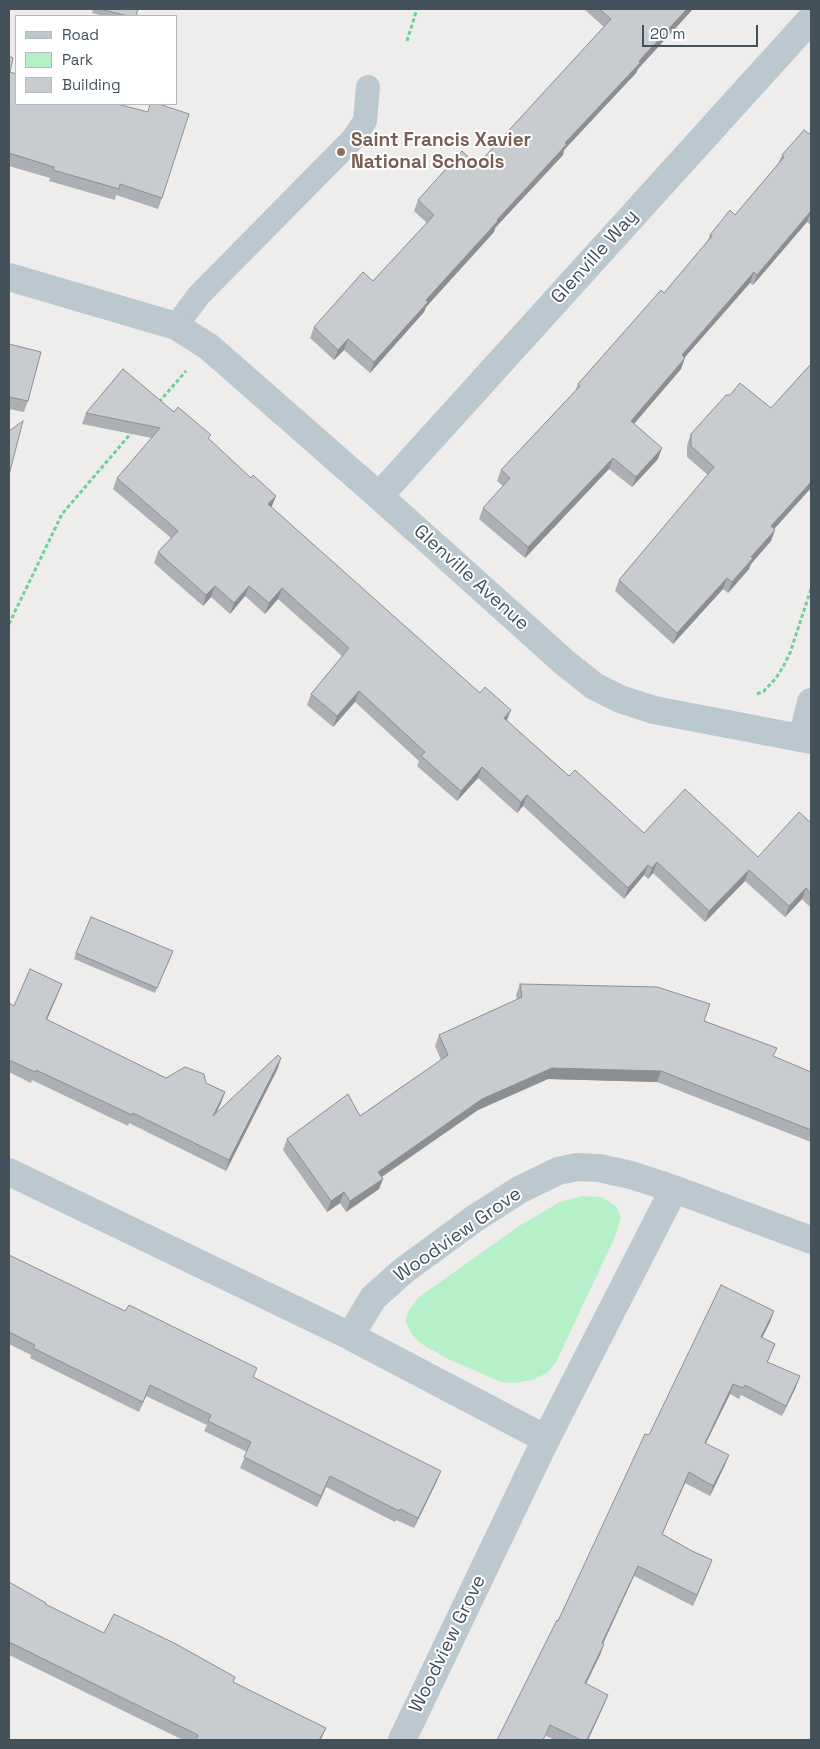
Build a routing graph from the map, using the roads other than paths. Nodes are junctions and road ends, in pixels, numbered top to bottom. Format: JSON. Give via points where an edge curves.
{"nodes":[{"id":1,"x":811,"y":19,"type":"edge"},
{"id":2,"x":368,"y":87,"type":"dead end"},
{"id":3,"x":9,"y":277,"type":"edge"},
{"id":4,"x":176,"y":326,"type":"junction"},
{"id":5,"x":379,"y":496,"type":"junction"},
{"id":6,"x":811,"y":702,"type":"edge"},
{"id":7,"x":806,"y":739,"type":"edge"},
{"id":8,"x":9,"y":1172,"type":"edge"},
{"id":9,"x":674,"y":1189,"type":"junction"},
{"id":10,"x":811,"y":1240,"type":"edge"},
{"id":11,"x":350,"y":1336,"type":"junction"},
{"id":12,"x":546,"y":1439,"type":"junction"},
{"id":13,"x":402,"y":1740,"type":"edge"}],
"edges":[{"from":1,"to":5,"type":"street","name":"Glenville Way"},
{"from":2,"to":4,"type":"lane","via":[[365,121],[353,139],[199,296]]},
{"from":3,"to":4,"type":"street","name":"Glenville Avenue"},
{"from":4,"to":5,"type":"street","name":"Glenville Avenue","via":[[209,347]]},
{"from":5,"to":7,"type":"street","name":"Glenville Avenue","via":[[594,686],[654,710]]},
{"from":6,"to":7,"type":"street"},
{"from":8,"to":11,"type":"street"},
{"from":9,"to":10,"type":"street","name":"Woodview Grove"},
{"from":9,"to":11,"type":"street","name":"Woodview Grove","via":[[599,1168],[558,1171],[519,1190],[409,1267],[373,1298]]},
{"from":9,"to":12,"type":"street","name":"Woodview Grove"},
{"from":11,"to":12,"type":"street"},
{"from":12,"to":13,"type":"street","name":"Woodview Grove"}]}
